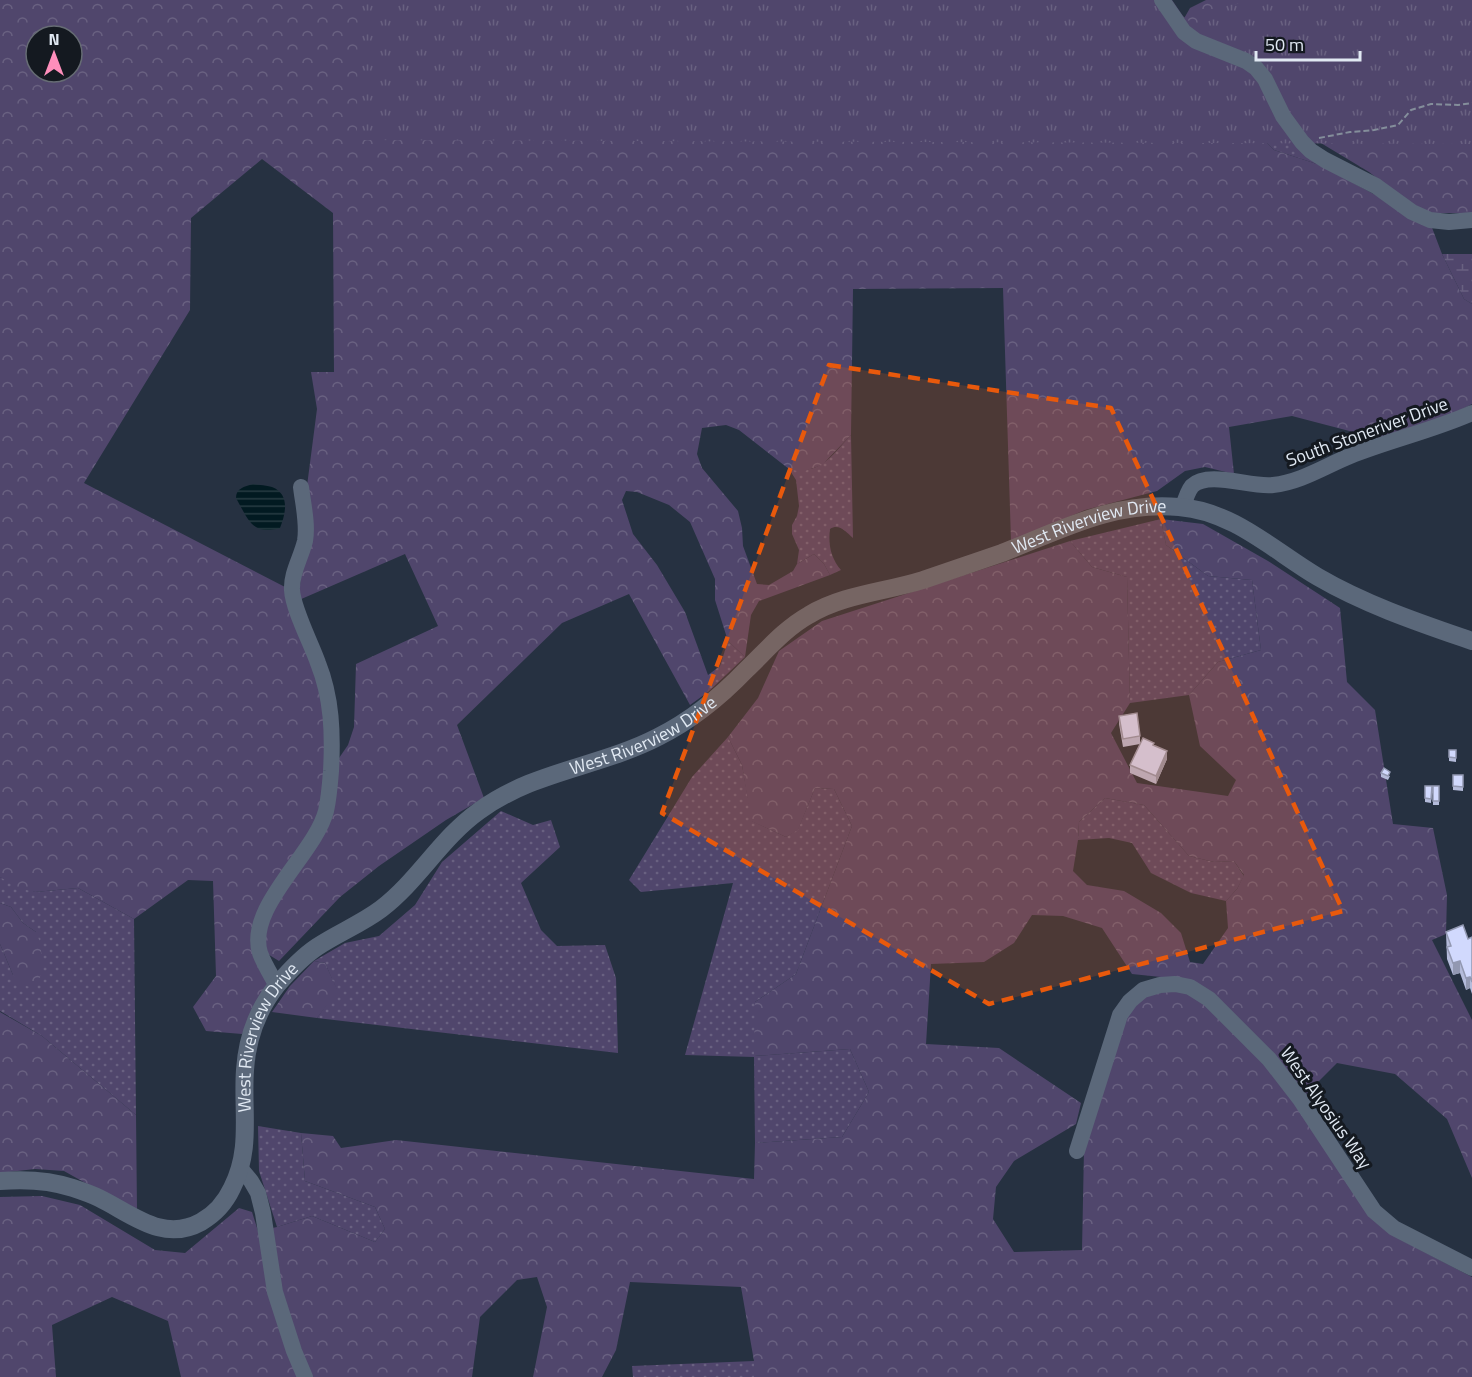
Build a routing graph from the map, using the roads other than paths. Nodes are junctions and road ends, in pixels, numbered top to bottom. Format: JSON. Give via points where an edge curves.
{"nodes":[{"id":1,"x":1162,"y":0,"type":"edge"},
{"id":2,"x":1472,"y":220,"type":"edge"},
{"id":3,"x":1472,"y":413,"type":"edge"},
{"id":4,"x":301,"y":487,"type":"dead end"},
{"id":5,"x":1183,"y":507,"type":"junction"},
{"id":6,"x":1472,"y":641,"type":"edge"},
{"id":7,"x":277,"y":986,"type":"junction"},
{"id":8,"x":1077,"y":1151,"type":"dead end"},
{"id":9,"x":241,"y":1169,"type":"junction"},
{"id":10,"x":0,"y":1182,"type":"edge"},
{"id":11,"x":1472,"y":1268,"type":"edge"},
{"id":12,"x":305,"y":1377,"type":"edge"}],
"edges":[{"from":1,"to":2,"type":"street","via":[[1190,37],[1256,68],[1283,116],[1311,151],[1430,220]]},
{"from":3,"to":5,"type":"street","name":"South Stoneriver Drive","via":[[1348,456],[1293,481],[1272,486],[1201,481],[1191,487]]},
{"from":4,"to":7,"type":"street","via":[[305,539],[292,588],[320,666],[333,741],[325,814],[267,908],[259,933],[260,954]]},
{"from":5,"to":6,"type":"street","name":"West Riverview Drive","via":[[1209,512],[1238,525],[1319,578],[1369,603]]},
{"from":5,"to":7,"type":"street","name":"West Riverview Drive","via":[[1149,506],[1085,519],[1003,552],[919,581],[834,603],[808,615],[785,631],[711,702],[660,736],[609,758],[532,782],[477,812],[390,902],[313,949]]},
{"from":7,"to":9,"type":"street","name":"West Riverview Drive","via":[[260,1013],[248,1046]]},
{"from":8,"to":11,"type":"street","name":"West Alyosius Way","via":[[1120,1015],[1143,990],[1175,984],[1190,987],[1209,999],[1269,1059],[1374,1211],[1394,1228]]},
{"from":9,"to":10,"type":"street","name":"West Riverview Drive","via":[[219,1209],[190,1227],[172,1230],[138,1221],[71,1187],[46,1181]]},
{"from":9,"to":12,"type":"street","via":[[258,1193],[276,1292]]}]}
